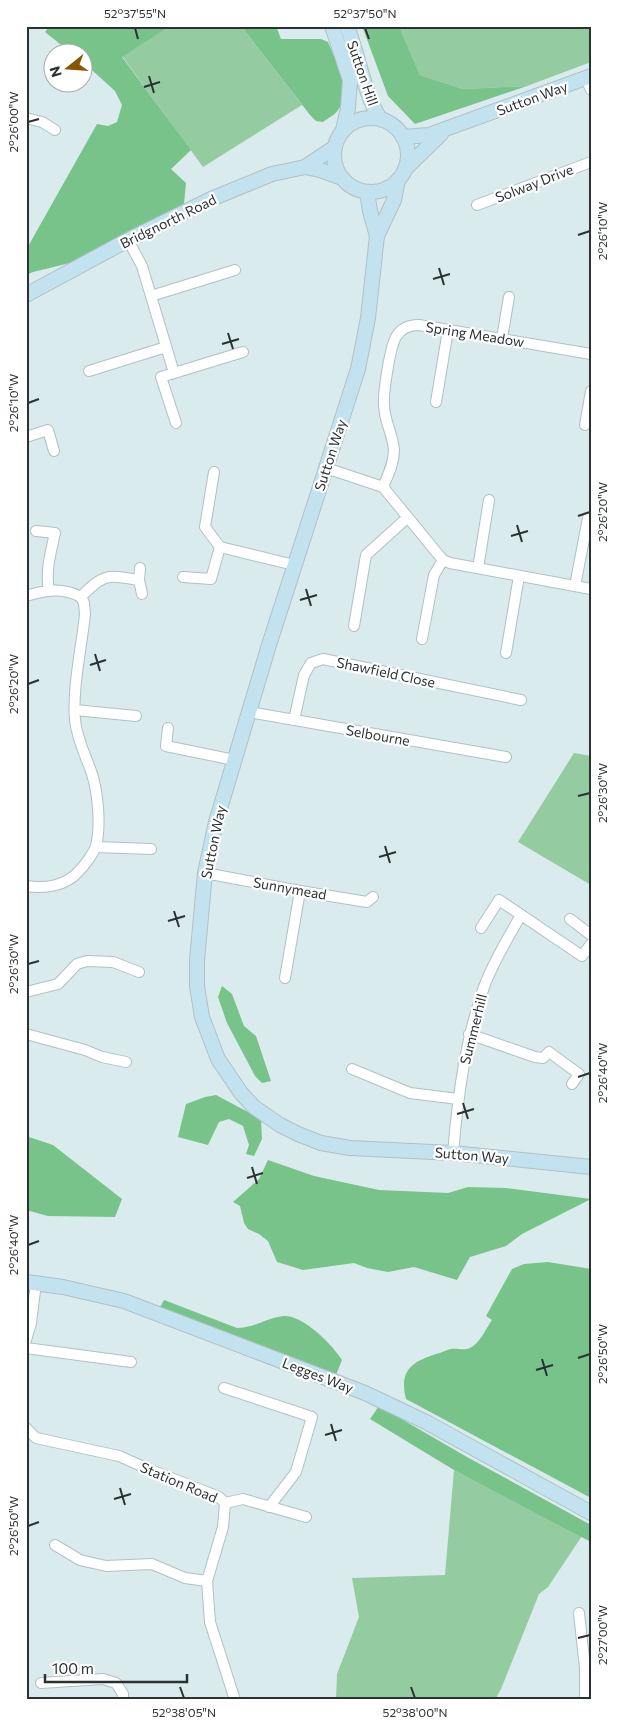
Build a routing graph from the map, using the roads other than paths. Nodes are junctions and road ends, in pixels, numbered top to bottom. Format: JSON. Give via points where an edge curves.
{"nodes":[{"id":1,"x":332,"y":26,"type":"edge"},
{"id":2,"x":347,"y":26,"type":"edge"},
{"id":3,"x":589,"y":81,"type":"edge"},
{"id":4,"x":26,"y":118,"type":"edge"},
{"id":5,"x":380,"y":119,"type":"junction"},
{"id":6,"x":55,"y":130,"type":"dead end"},
{"id":7,"x":343,"y":130,"type":"junction"},
{"id":8,"x":445,"y":130,"type":"junction"},
{"id":9,"x":403,"y":136,"type":"junction"},
{"id":10,"x":335,"y":147,"type":"junction"},
{"id":11,"x":591,"y":162,"type":"edge"},
{"id":12,"x":310,"y":164,"type":"junction"},
{"id":13,"x":402,"y":174,"type":"junction"},
{"id":14,"x":342,"y":178,"type":"junction"},
{"id":15,"x":367,"y":192,"type":"junction"},
{"id":16,"x":477,"y":205,"type":"dead end"},
{"id":17,"x":377,"y":236,"type":"junction"},
{"id":18,"x":128,"y":240,"type":"junction"},
{"id":19,"x":235,"y":270,"type":"dead end"},
{"id":20,"x":26,"y":295,"type":"edge"},
{"id":21,"x":151,"y":296,"type":"junction"},
{"id":22,"x":509,"y":297,"type":"dead end"},
{"id":23,"x":448,"y":330,"type":"junction"},
{"id":24,"x":502,"y":338,"type":"junction"},
{"id":25,"x":166,"y":347,"type":"junction"},
{"id":26,"x":243,"y":352,"type":"dead end"},
{"id":27,"x":591,"y":354,"type":"edge"},
{"id":28,"x":89,"y":371,"type":"dead end"},
{"id":29,"x":174,"y":373,"type":"junction"},
{"id":30,"x":591,"y":391,"type":"edge"},
{"id":31,"x":436,"y":402,"type":"dead end"},
{"id":32,"x":176,"y":423,"type":"dead end"},
{"id":33,"x":585,"y":425,"type":"dead end"},
{"id":34,"x":26,"y":437,"type":"edge"},
{"id":35,"x":54,"y":451,"type":"dead end"},
{"id":36,"x":326,"y":468,"type":"junction"},
{"id":37,"x":214,"y":472,"type":"dead end"},
{"id":38,"x":383,"y":487,"type":"junction"},
{"id":39,"x":489,"y":500,"type":"dead end"},
{"id":40,"x":407,"y":518,"type":"junction"},
{"id":41,"x":588,"y":518,"type":"dead end"},
{"id":42,"x":36,"y":530,"type":"dead end"},
{"id":43,"x":220,"y":547,"type":"junction"},
{"id":44,"x":443,"y":560,"type":"junction"},
{"id":45,"x":294,"y":565,"type":"junction"},
{"id":46,"x":140,"y":568,"type":"dead end"},
{"id":47,"x":478,"y":568,"type":"junction"},
{"id":48,"x":519,"y":576,"type":"junction"},
{"id":49,"x":184,"y":577,"type":"dead end"},
{"id":50,"x":139,"y":580,"type":"junction"},
{"id":51,"x":574,"y":586,"type":"junction"},
{"id":52,"x":591,"y":589,"type":"edge"},
{"id":53,"x":49,"y":590,"type":"junction"},
{"id":54,"x":142,"y":594,"type":"dead end"},
{"id":55,"x":26,"y":596,"type":"edge"},
{"id":56,"x":81,"y":596,"type":"junction"},
{"id":57,"x":354,"y":626,"type":"dead end"},
{"id":58,"x":422,"y":639,"type":"dead end"},
{"id":59,"x":506,"y":653,"type":"dead end"},
{"id":60,"x":521,"y":700,"type":"dead end"},
{"id":61,"x":75,"y":710,"type":"junction"},
{"id":62,"x":249,"y":712,"type":"junction"},
{"id":63,"x":136,"y":716,"type":"dead end"},
{"id":64,"x":294,"y":720,"type":"junction"},
{"id":65,"x":168,"y":728,"type":"dead end"},
{"id":66,"x":506,"y":758,"type":"dead end"},
{"id":67,"x":234,"y":760,"type":"junction"},
{"id":68,"x":96,"y":847,"type":"junction"},
{"id":69,"x":151,"y":849,"type":"dead end"},
{"id":70,"x":205,"y":873,"type":"junction"},
{"id":71,"x":26,"y":886,"type":"edge"},
{"id":72,"x":300,"y":891,"type":"junction"},
{"id":73,"x":373,"y":897,"type":"dead end"},
{"id":74,"x":520,"y":915,"type":"junction"},
{"id":75,"x":570,"y":919,"type":"dead end"},
{"id":76,"x":481,"y":928,"type":"dead end"},
{"id":77,"x":591,"y":935,"type":"edge"},
{"id":78,"x":591,"y":944,"type":"edge"},
{"id":79,"x":140,"y":972,"type":"dead end"},
{"id":80,"x":285,"y":978,"type":"dead end"},
{"id":81,"x":26,"y":992,"type":"edge"},
{"id":82,"x":26,"y":1034,"type":"edge"},
{"id":83,"x":469,"y":1034,"type":"junction"},
{"id":84,"x":126,"y":1062,"type":"dead end"},
{"id":85,"x":352,"y":1069,"type":"dead end"},
{"id":86,"x":572,"y":1084,"type":"dead end"},
{"id":87,"x":458,"y":1099,"type":"junction"},
{"id":88,"x":453,"y":1153,"type":"junction"},
{"id":89,"x":591,"y":1167,"type":"edge"},
{"id":90,"x":31,"y":1282,"type":"edge"},
{"id":91,"x":26,"y":1340,"type":"edge"},
{"id":92,"x":26,"y":1348,"type":"edge"},
{"id":93,"x":131,"y":1362,"type":"dead end"},
{"id":94,"x":224,"y":1388,"type":"dead end"},
{"id":95,"x":26,"y":1428,"type":"edge"},
{"id":96,"x":225,"y":1504,"type":"junction"},
{"id":97,"x":269,"y":1507,"type":"junction"},
{"id":98,"x":591,"y":1513,"type":"edge"},
{"id":99,"x":306,"y":1517,"type":"dead end"},
{"id":100,"x":54,"y":1545,"type":"dead end"},
{"id":101,"x":207,"y":1581,"type":"junction"},
{"id":102,"x":579,"y":1613,"type":"dead end"},
{"id":103,"x":586,"y":1636,"type":"edge"},
{"id":104,"x":41,"y":1683,"type":"dead end"},
{"id":105,"x":233,"y":1695,"type":"edge"},
{"id":106,"x":123,"y":1700,"type":"edge"},
{"id":107,"x":224,"y":1700,"type":"edge"},
{"id":108,"x":585,"y":1700,"type":"edge"}],
"edges":[{"from":1,"to":7,"type":"street","name":"Sutton Hill","via":[[350,80]]},
{"from":2,"to":5,"type":"street","name":"Sutton Hill","via":[[367,94]]},
{"from":3,"to":8,"type":"street","name":"Sutton Way"},
{"from":4,"to":6,"type":"street"},
{"from":5,"to":7,"type":"street","via":[[360,119]]},
{"from":5,"to":9,"type":"street"},
{"from":7,"to":10,"type":"street"},
{"from":8,"to":9,"type":"street","name":"Sutton Way","via":[[429,136]]},
{"from":8,"to":13,"type":"street","name":"Sutton Way"},
{"from":9,"to":13,"type":"street","via":[[408,155]]},
{"from":10,"to":12,"type":"street"},
{"from":10,"to":14,"type":"street","via":[[335,162]]},
{"from":11,"to":16,"type":"street","name":"Solway Drive"},
{"from":12,"to":14,"type":"street"},
{"from":12,"to":18,"type":"street","name":"Bridgnorth Road","via":[[272,174]]},
{"from":13,"to":15,"type":"street","via":[[382,190]]},
{"from":13,"to":17,"type":"street","name":"Sutton Way"},
{"from":14,"to":15,"type":"street"},
{"from":15,"to":17,"type":"street","name":"Sutton Way"},
{"from":17,"to":36,"type":"street","name":"Sutton Way","via":[[368,318],[358,369]]},
{"from":18,"to":20,"type":"street","name":"Bridgnorth Road"},
{"from":18,"to":21,"type":"street","via":[[142,266]]},
{"from":19,"to":21,"type":"street"},
{"from":21,"to":25,"type":"street"},
{"from":22,"to":24,"type":"street"},
{"from":23,"to":24,"type":"street","name":"Spring Meadow"},
{"from":23,"to":31,"type":"street"},
{"from":23,"to":38,"type":"street","name":"Spring Meadow","via":[[414,325],[401,330],[396,337],[384,404],[394,450]]},
{"from":24,"to":27,"type":"street","name":"Spring Meadow"},
{"from":25,"to":28,"type":"street"},
{"from":25,"to":29,"type":"street"},
{"from":26,"to":29,"type":"street"},
{"from":29,"to":32,"type":"street","via":[[161,377]]},
{"from":30,"to":33,"type":"street"},
{"from":34,"to":35,"type":"street","via":[[48,430]]},
{"from":36,"to":38,"type":"street"},
{"from":36,"to":45,"type":"street","name":"Sutton Way"},
{"from":37,"to":43,"type":"street","via":[[206,527]]},
{"from":38,"to":40,"type":"street"},
{"from":39,"to":47,"type":"street"},
{"from":40,"to":44,"type":"street"},
{"from":40,"to":57,"type":"street","via":[[366,555]]},
{"from":41,"to":51,"type":"street"},
{"from":42,"to":53,"type":"street","via":[[55,533],[48,568]]},
{"from":43,"to":45,"type":"street"},
{"from":43,"to":49,"type":"street","via":[[211,579]]},
{"from":44,"to":47,"type":"street"},
{"from":44,"to":58,"type":"street","via":[[434,575]]},
{"from":45,"to":62,"type":"street","name":"Sutton Way"},
{"from":46,"to":50,"type":"street"},
{"from":47,"to":48,"type":"street"},
{"from":48,"to":51,"type":"street"},
{"from":48,"to":59,"type":"street"},
{"from":50,"to":54,"type":"street"},
{"from":50,"to":56,"type":"street","via":[[103,578]]},
{"from":51,"to":52,"type":"street"},
{"from":53,"to":55,"type":"street"},
{"from":53,"to":56,"type":"street","via":[[66,590]]},
{"from":56,"to":61,"type":"street","via":[[85,614]]},
{"from":60,"to":64,"type":"street","name":"Shawfield Close","via":[[323,659],[311,663],[304,675]]},
{"from":61,"to":63,"type":"street"},
{"from":61,"to":68,"type":"street","via":[[77,733],[96,788]]},
{"from":62,"to":64,"type":"street","name":"Selbourne"},
{"from":62,"to":67,"type":"street","name":"Sutton Way"},
{"from":64,"to":66,"type":"street","name":"Selbourne"},
{"from":65,"to":67,"type":"street","via":[[166,746]]},
{"from":67,"to":70,"type":"street","name":"Sutton Way"},
{"from":68,"to":69,"type":"street"},
{"from":68,"to":71,"type":"street","via":[[84,866],[68,880],[45,887]]},
{"from":70,"to":72,"type":"street","name":"Sunnymead"},
{"from":70,"to":88,"type":"street","name":"Sutton Way","via":[[197,960],[202,1017],[218,1059],[229,1078],[254,1107],[280,1125],[321,1143],[350,1148]]},
{"from":72,"to":73,"type":"street","name":"Sunnymead","via":[[367,902]]},
{"from":72,"to":80,"type":"street"},
{"from":74,"to":76,"type":"street","via":[[499,900]]},
{"from":74,"to":78,"type":"street","via":[[582,956]]},
{"from":74,"to":83,"type":"street","name":"Summerhill","via":[[484,987]]},
{"from":75,"to":77,"type":"street"},
{"from":79,"to":81,"type":"street","via":[[113,962],[87,961],[76,964],[58,984]]},
{"from":82,"to":84,"type":"street"},
{"from":83,"to":86,"type":"street","via":[[535,1057],[543,1058],[549,1052],[579,1074]]},
{"from":83,"to":87,"type":"street","name":"Summerhill"},
{"from":85,"to":87,"type":"street","via":[[410,1094]]},
{"from":87,"to":88,"type":"street","name":"Summerhill"},
{"from":88,"to":89,"type":"street","name":"Sutton Way"},
{"from":90,"to":91,"type":"street","via":[[31,1323]]},
{"from":90,"to":98,"type":"street","name":"Legges Way","via":[[124,1301],[365,1393],[426,1422]]},
{"from":92,"to":93,"type":"street"},
{"from":94,"to":97,"type":"street","via":[[240,1399],[312,1417],[296,1472]]},
{"from":95,"to":96,"type":"street","name":"Station Road","via":[[36,1438],[119,1456],[219,1497]]},
{"from":96,"to":97,"type":"street","via":[[243,1499]]},
{"from":96,"to":101,"type":"street","name":"Station Road","via":[[223,1527]]},
{"from":97,"to":99,"type":"street"},
{"from":100,"to":101,"type":"street","via":[[66,1558],[106,1566],[152,1564],[185,1578]]},
{"from":101,"to":105,"type":"street","name":"Station Road","via":[[210,1622]]},
{"from":102,"to":103,"type":"street"},
{"from":103,"to":108,"type":"street"},
{"from":104,"to":106,"type":"street","via":[[103,1679],[116,1682]]},
{"from":105,"to":107,"type":"street"}]}
